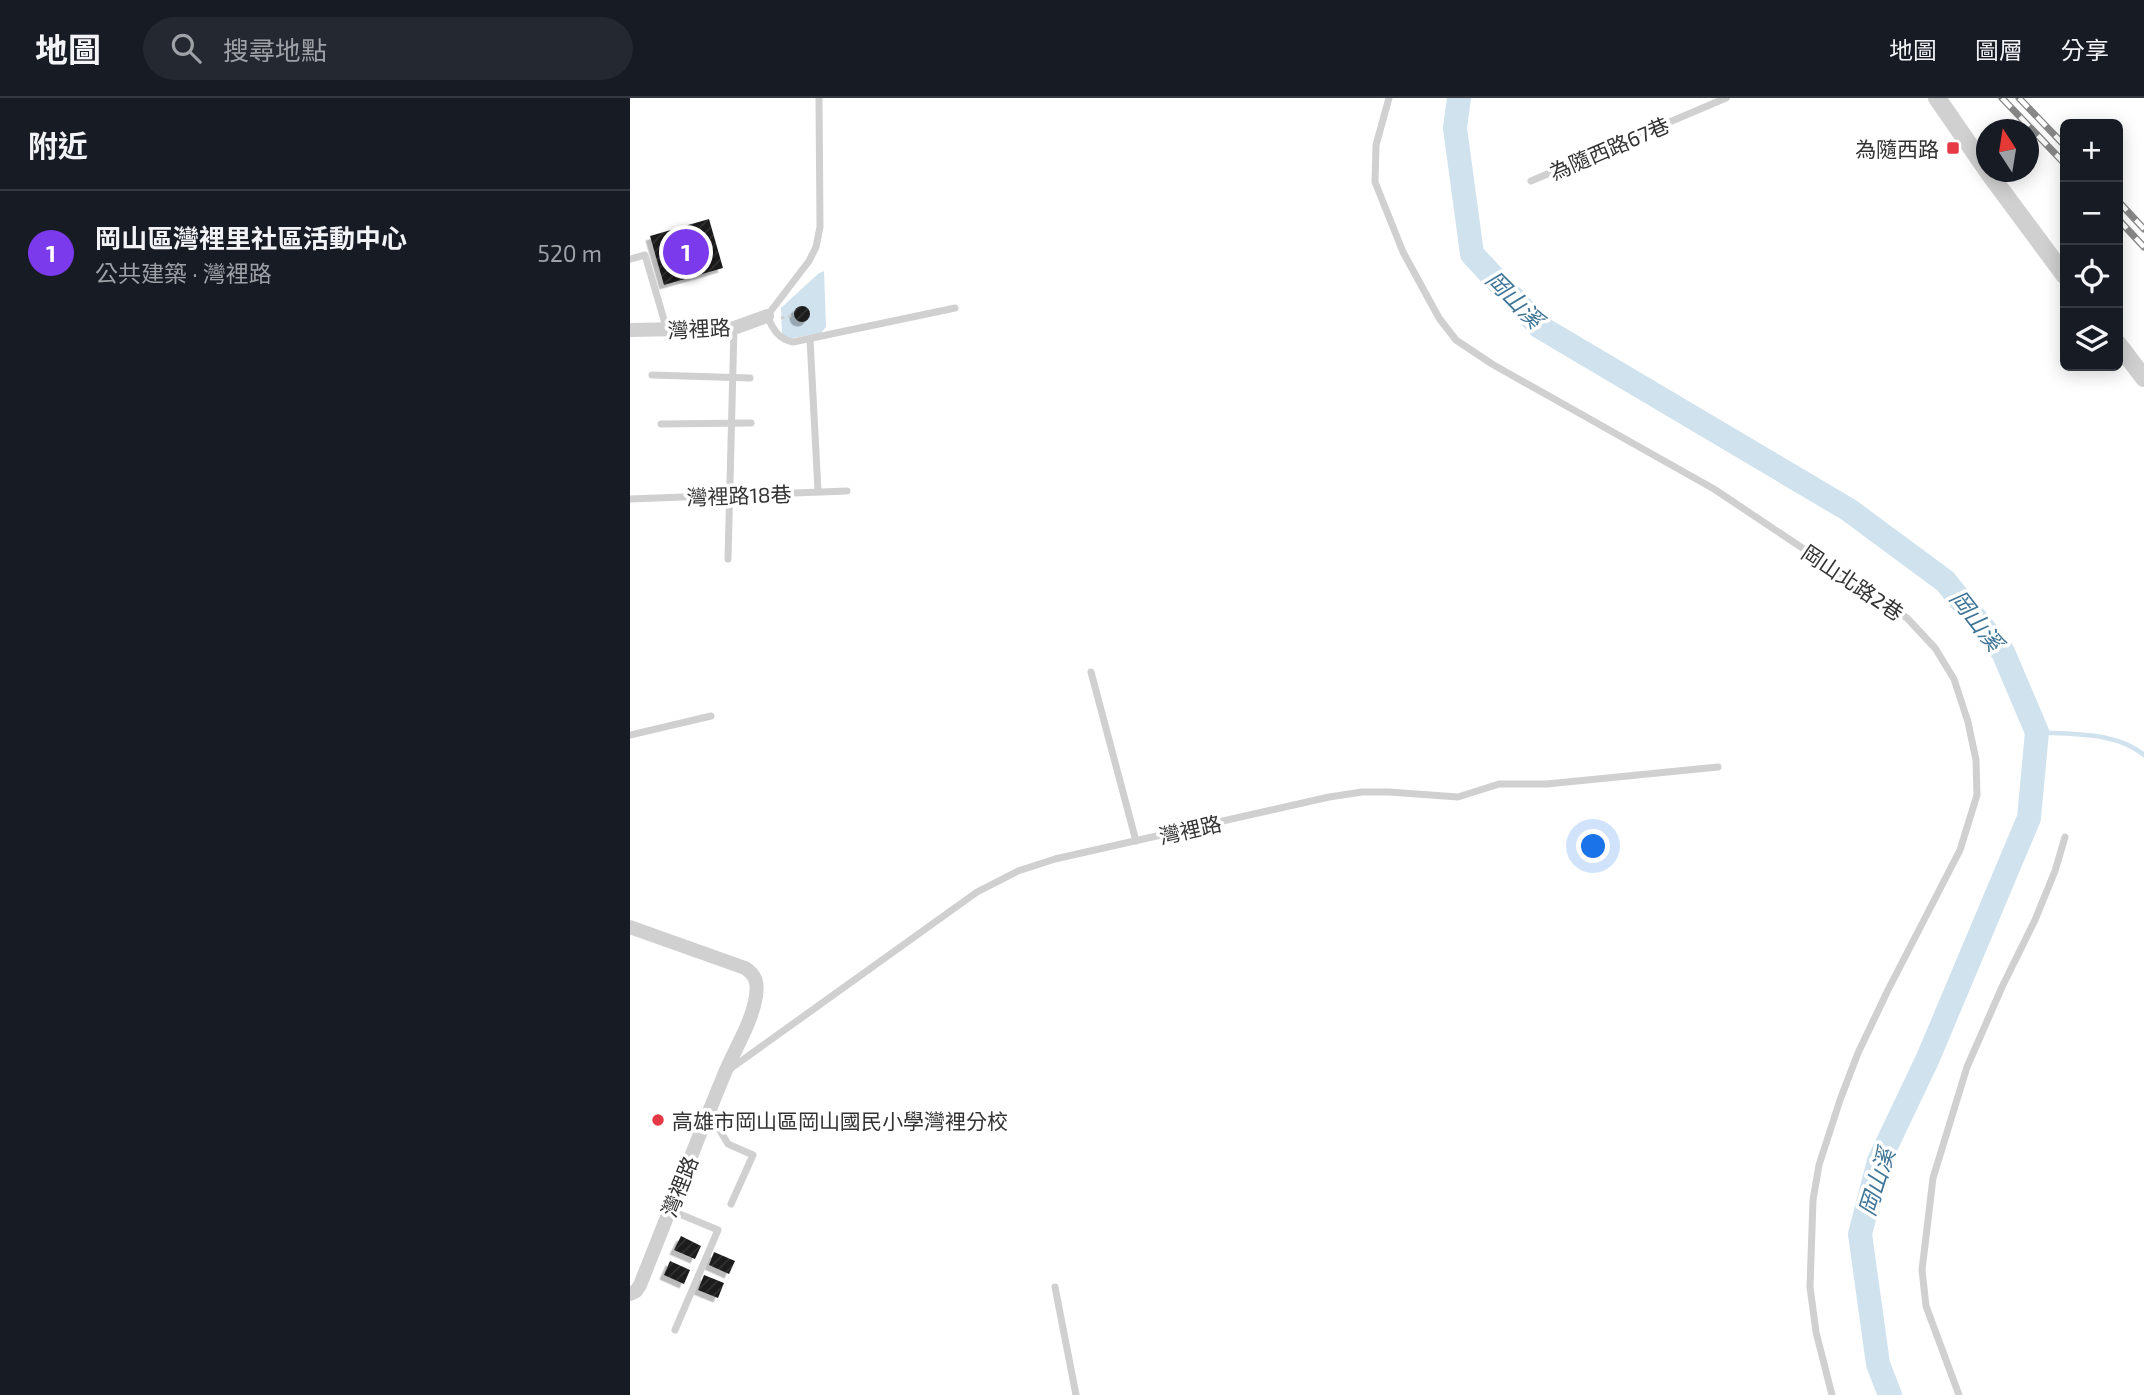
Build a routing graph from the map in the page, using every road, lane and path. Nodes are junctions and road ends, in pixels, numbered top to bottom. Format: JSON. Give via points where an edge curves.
{"nodes":[{"id":1,"x":819,"y":98,"type":"edge"},
{"id":2,"x":1389,"y":98,"type":"edge"},
{"id":3,"x":1726,"y":98,"type":"edge"},
{"id":4,"x":1937,"y":98,"type":"edge"},
{"id":5,"x":1976,"y":154,"type":"edge"},
{"id":6,"x":1531,"y":181,"type":"dead end"},
{"id":7,"x":1996,"y":182,"type":"edge"},
{"id":8,"x":630,"y":258,"type":"edge"},
{"id":9,"x":2060,"y":269,"type":"edge"},
{"id":10,"x":955,"y":308,"type":"dead end"},
{"id":11,"x":794,"y":315,"type":"dead end"},
{"id":12,"x":772,"y":317,"type":"junction"},
{"id":13,"x":734,"y":328,"type":"junction"},
{"id":14,"x":630,"y":330,"type":"edge"},
{"id":15,"x":667,"y":330,"type":"junction"},
{"id":16,"x":810,"y":339,"type":"junction"},
{"id":17,"x":2123,"y":351,"type":"edge"},
{"id":18,"x":652,"y":375,"type":"dead end"},
{"id":19,"x":732,"y":377,"type":"junction"},
{"id":20,"x":750,"y":378,"type":"dead end"},
{"id":21,"x":2144,"y":378,"type":"edge"},
{"id":22,"x":751,"y":423,"type":"dead end"},
{"id":23,"x":661,"y":424,"type":"dead end"},
{"id":24,"x":730,"y":424,"type":"junction"},
{"id":25,"x":818,"y":491,"type":"junction"},
{"id":26,"x":847,"y":491,"type":"dead end"},
{"id":27,"x":730,"y":495,"type":"junction"},
{"id":28,"x":630,"y":499,"type":"edge"},
{"id":29,"x":728,"y":559,"type":"dead end"},
{"id":30,"x":1091,"y":672,"type":"dead end"},
{"id":31,"x":711,"y":716,"type":"dead end"},
{"id":32,"x":630,"y":735,"type":"edge"},
{"id":33,"x":1718,"y":767,"type":"dead end"},
{"id":34,"x":2065,"y":837,"type":"dead end"},
{"id":35,"x":1136,"y":841,"type":"junction"},
{"id":36,"x":630,"y":927,"type":"edge"},
{"id":37,"x":724,"y":1074,"type":"junction"},
{"id":38,"x":709,"y":1111,"type":"junction"},
{"id":39,"x":731,"y":1204,"type":"dead end"},
{"id":40,"x":670,"y":1210,"type":"junction"},
{"id":41,"x":1055,"y":1287,"type":"dead end"},
{"id":42,"x":630,"y":1294,"type":"edge"},
{"id":43,"x":675,"y":1330,"type":"dead end"},
{"id":44,"x":1076,"y":1395,"type":"edge"},
{"id":45,"x":1832,"y":1395,"type":"edge"},
{"id":46,"x":1959,"y":1395,"type":"edge"}],
"edges":[{"from":1,"to":12,"type":"lane","via":[[820,227],[816,247]]},
{"from":2,"to":45,"type":"lane","name":"岡山北路2巷","via":[[1376,145],[1375,182],[1403,253],[1438,318],[1456,340],[1714,489],[1897,611],[1935,648],[1954,679],[1976,760],[1977,795],[1960,850],[1858,1053],[1831,1126],[1815,1188],[1810,1287]]},
{"from":3,"to":6,"type":"lane","name":"為隨西路67巷"},
{"from":4,"to":5,"type":"street"},
{"from":7,"to":9,"type":"street"},
{"from":8,"to":15,"type":"lane","via":[[645,255]]},
{"from":10,"to":16,"type":"lane"},
{"from":11,"to":12,"type":"path"},
{"from":12,"to":13,"type":"street","name":"灣裡路"},
{"from":12,"to":16,"type":"lane","via":[[773,330],[784,340]]},
{"from":13,"to":15,"type":"street","name":"灣裡路"},
{"from":13,"to":19,"type":"lane"},
{"from":14,"to":15,"type":"street","name":"灣裡路"},
{"from":16,"to":25,"type":"lane"},
{"from":17,"to":21,"type":"street"},
{"from":18,"to":19,"type":"lane"},
{"from":19,"to":20,"type":"lane"},
{"from":19,"to":24,"type":"lane"},
{"from":22,"to":24,"type":"lane"},
{"from":23,"to":24,"type":"lane"},
{"from":24,"to":27,"type":"lane"},
{"from":25,"to":26,"type":"lane","name":"灣裡路18巷"},
{"from":25,"to":27,"type":"lane","name":"灣裡路18巷"},
{"from":27,"to":28,"type":"lane","name":"灣裡路18巷"},
{"from":27,"to":29,"type":"lane"},
{"from":30,"to":35,"type":"lane"},
{"from":31,"to":32,"type":"lane"},
{"from":33,"to":35,"type":"lane","name":"灣裡路","via":[[1546,784],[1499,784],[1458,797],[1362,792]]},
{"from":34,"to":46,"type":"lane","via":[[2035,920],[1967,1067],[1933,1178],[1922,1270],[1926,1306]]},
{"from":35,"to":37,"type":"lane","name":"灣裡路","via":[[1055,859],[977,892]]},
{"from":36,"to":37,"type":"street","name":"灣裡路","via":[[753,973],[757,993],[753,1007]]},
{"from":37,"to":38,"type":"street","name":"灣裡路"},
{"from":38,"to":39,"type":"lane","via":[[728,1144],[753,1155]]},
{"from":38,"to":40,"type":"street","name":"灣裡路"},
{"from":40,"to":42,"type":"street","name":"灣裡路","via":[[640,1285]]},
{"from":40,"to":43,"type":"lane","via":[[718,1230]]},
{"from":41,"to":44,"type":"lane"}]}
